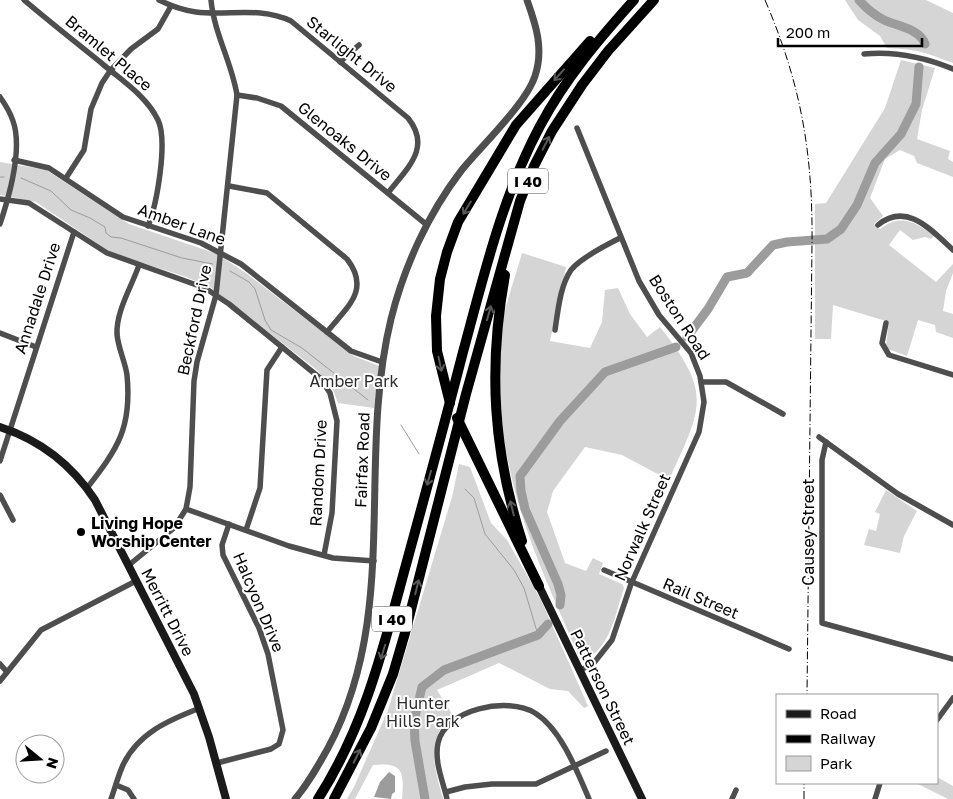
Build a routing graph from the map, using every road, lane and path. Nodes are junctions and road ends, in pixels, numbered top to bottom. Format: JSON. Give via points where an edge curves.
{"nodes":[{"id":1,"x":24,"y":0,"type":"edge"},
{"id":2,"x":159,"y":0,"type":"edge"},
{"id":3,"x":211,"y":0,"type":"edge"},
{"id":4,"x":527,"y":0,"type":"edge"},
{"id":5,"x":627,"y":0,"type":"edge"},
{"id":6,"x":634,"y":0,"type":"edge"},
{"id":7,"x":654,"y":0,"type":"edge"},
{"id":8,"x":171,"y":6,"type":"junction"},
{"id":9,"x":212,"y":12,"type":"junction"},
{"id":10,"x":359,"y":46,"type":"dead end"},
{"id":11,"x":864,"y":54,"type":"dead end"},
{"id":12,"x":340,"y":62,"type":"junction"},
{"id":13,"x":953,"y":69,"type":"edge"},
{"id":14,"x":110,"y":71,"type":"junction"},
{"id":15,"x":237,"y":95,"type":"junction"},
{"id":16,"x":0,"y":97,"type":"edge"},
{"id":17,"x":578,"y":128,"type":"dead end"},
{"id":18,"x":14,"y":160,"type":"junction"},
{"id":19,"x":66,"y":178,"type":"junction"},
{"id":20,"x":229,"y":186,"type":"junction"},
{"id":21,"x":388,"y":193,"type":"junction"},
{"id":22,"x":0,"y":199,"type":"edge"},
{"id":23,"x":8,"y":199,"type":"junction"},
{"id":24,"x":520,"y":202,"type":"junction"},
{"id":25,"x":0,"y":224,"type":"edge"},
{"id":26,"x":427,"y":225,"type":"junction"},
{"id":27,"x":878,"y":225,"type":"dead end"},
{"id":28,"x":148,"y":226,"type":"junction"},
{"id":29,"x":74,"y":232,"type":"junction"},
{"id":30,"x":620,"y":238,"type":"junction"},
{"id":31,"x":953,"y":250,"type":"edge"},
{"id":32,"x":222,"y":253,"type":"junction"},
{"id":33,"x":139,"y":265,"type":"junction"},
{"id":34,"x":216,"y":295,"type":"junction"},
{"id":35,"x":886,"y":323,"type":"dead end"},
{"id":36,"x":555,"y":330,"type":"dead end"},
{"id":37,"x":327,"y":332,"type":"junction"},
{"id":38,"x":0,"y":333,"type":"edge"},
{"id":39,"x":36,"y":347,"type":"junction"},
{"id":40,"x":282,"y":347,"type":"junction"},
{"id":41,"x":382,"y":362,"type":"junction"},
{"id":42,"x":953,"y":375,"type":"edge"},
{"id":43,"x":702,"y":382,"type":"junction"},
{"id":44,"x":784,"y":414,"type":"dead end"},
{"id":45,"x":0,"y":427,"type":"edge"},
{"id":46,"x":11,"y":431,"type":"junction"},
{"id":47,"x":819,"y":437,"type":"dead end"},
{"id":48,"x":826,"y":442,"type":"junction"},
{"id":49,"x":0,"y":461,"type":"edge"},
{"id":50,"x":87,"y":488,"type":"junction"},
{"id":51,"x":0,"y":495,"type":"edge"},
{"id":52,"x":186,"y":509,"type":"junction"},
{"id":53,"x":12,"y":520,"type":"dead end"},
{"id":54,"x":229,"y":524,"type":"junction"},
{"id":55,"x":953,"y":525,"type":"edge"},
{"id":56,"x":246,"y":530,"type":"junction"},
{"id":57,"x":324,"y":555,"type":"junction"},
{"id":58,"x":374,"y":561,"type":"junction"},
{"id":59,"x":129,"y":565,"type":"junction"},
{"id":60,"x":604,"y":570,"type":"dead end"},
{"id":61,"x":136,"y":581,"type":"junction"},
{"id":62,"x":631,"y":584,"type":"junction"},
{"id":63,"x":539,"y":586,"type":"junction"},
{"id":64,"x":789,"y":649,"type":"dead end"},
{"id":65,"x":953,"y":659,"type":"edge"},
{"id":66,"x":0,"y":664,"type":"edge"},
{"id":67,"x":580,"y":670,"type":"junction"},
{"id":68,"x":7,"y":672,"type":"junction"},
{"id":69,"x":0,"y":681,"type":"edge"},
{"id":70,"x":953,"y":698,"type":"edge"},
{"id":71,"x":200,"y":708,"type":"junction"},
{"id":72,"x":938,"y":719,"type":"edge"},
{"id":73,"x":606,"y":751,"type":"dead end"},
{"id":74,"x":216,"y":763,"type":"junction"},
{"id":75,"x":573,"y":765,"type":"junction"},
{"id":76,"x":880,"y":784,"type":"edge"},
{"id":77,"x":116,"y":785,"type":"junction"},
{"id":78,"x":736,"y":790,"type":"dead end"},
{"id":79,"x":446,"y":796,"type":"edge"},
{"id":80,"x":111,"y":799,"type":"edge"},
{"id":81,"x":134,"y":799,"type":"edge"},
{"id":82,"x":226,"y":799,"type":"edge"},
{"id":83,"x":295,"y":799,"type":"edge"},
{"id":84,"x":318,"y":799,"type":"edge"},
{"id":85,"x":334,"y":799,"type":"edge"},
{"id":86,"x":589,"y":799,"type":"edge"},
{"id":87,"x":642,"y":799,"type":"edge"},
{"id":88,"x":732,"y":799,"type":"edge"},
{"id":89,"x":875,"y":799,"type":"edge"}],
"edges":[{"from":1,"to":14,"type":"street","name":"Bramlet Place"},
{"from":2,"to":8,"type":"street","name":"Starlight Drive"},
{"from":3,"to":9,"type":"street","name":"Beckford Drive"},
{"from":4,"to":26,"type":"street","name":"Fairfax Road","via":[[539,38],[538,63],[531,86],[461,171]]},
{"from":5,"to":63,"type":"highway","one_way":true,"via":[[516,125],[458,222],[447,252],[437,301],[437,351],[446,395]]},
{"from":6,"to":84,"type":"highway","number":"I 40","one_way":true,"via":[[581,62],[551,107],[527,152],[500,221],[370,694],[340,761]]},
{"from":24,"to":7,"type":"highway","number":"I 40","one_way":true,"via":[[548,140],[582,85],[608,50]]},
{"from":8,"to":9,"type":"street","name":"Starlight Drive"},
{"from":8,"to":14,"type":"street","via":[[158,29],[131,49]]},
{"from":9,"to":12,"type":"street","name":"Starlight Drive","via":[[255,12],[279,16],[290,21]]},
{"from":9,"to":15,"type":"street","name":"Beckford Drive","via":[[234,76]]},
{"from":10,"to":12,"type":"street"},
{"from":11,"to":13,"type":"street","via":[[921,58]]},
{"from":12,"to":21,"type":"street","name":"Starlight Drive","via":[[416,128],[419,139],[416,156]]},
{"from":14,"to":19,"type":"street","via":[[91,109],[84,150]]},
{"from":14,"to":28,"type":"street","name":"Bramlet Place","via":[[142,97],[159,122],[161,152]]},
{"from":15,"to":20,"type":"street","name":"Beckford Drive"},
{"from":15,"to":21,"type":"street","name":"Glenoaks Drive","via":[[281,106]]},
{"from":16,"to":18,"type":"street","via":[[14,122]]},
{"from":17,"to":30,"type":"street","name":"Boston Road"},
{"from":18,"to":19,"type":"street","name":"Amber Lane","via":[[49,168]]},
{"from":18,"to":23,"type":"street"},
{"from":19,"to":28,"type":"street","name":"Amber Lane","via":[[123,217]]},
{"from":20,"to":32,"type":"street","name":"Beckford Drive"},
{"from":20,"to":37,"type":"street","via":[[267,193],[347,259],[356,271],[358,286],[355,297]]},
{"from":21,"to":26,"type":"street","name":"Glenoaks Drive"},
{"from":22,"to":23,"type":"street","name":"Random Drive"},
{"from":23,"to":25,"type":"street"},
{"from":23,"to":29,"type":"street","name":"Random Drive","via":[[29,203]]},
{"from":63,"to":24,"type":"highway","one_way":true,"via":[[514,515],[502,466],[494,395],[494,355],[504,276]]},
{"from":85,"to":24,"type":"highway","number":"I 40","one_way":true,"via":[[371,728],[393,674]]},
{"from":26,"to":41,"type":"street","name":"Fairfax Road","via":[[397,298]]},
{"from":27,"to":31,"type":"street","via":[[894,216],[914,218]]},
{"from":28,"to":32,"type":"street","name":"Amber Lane","via":[[195,240]]},
{"from":29,"to":33,"type":"street","name":"Random Drive","via":[[107,253]]},
{"from":29,"to":39,"type":"street","name":"Annadale Drive"},
{"from":30,"to":36,"type":"street","via":[[572,269],[565,282]]},
{"from":30,"to":43,"type":"street","name":"Boston Road","via":[[647,299],[690,354]]},
{"from":32,"to":34,"type":"street","name":"Beckford Drive"},
{"from":32,"to":37,"type":"street","name":"Amber Lane","via":[[242,264]]},
{"from":33,"to":34,"type":"street","name":"Random Drive","via":[[185,280]]},
{"from":33,"to":50,"type":"street","via":[[118,320],[117,334],[127,374],[123,431],[118,446]]},
{"from":34,"to":40,"type":"street","name":"Random Drive"},
{"from":34,"to":52,"type":"street","name":"Beckford Drive","via":[[194,381],[190,487]]},
{"from":35,"to":42,"type":"street","via":[[882,343],[888,355]]},
{"from":37,"to":41,"type":"street","name":"Amber Lane","via":[[351,351]]},
{"from":38,"to":39,"type":"street"},
{"from":39,"to":46,"type":"street","name":"Annadale Drive"},
{"from":40,"to":56,"type":"street","via":[[267,370],[260,488]]},
{"from":40,"to":57,"type":"street","name":"Random Drive","via":[[320,378],[334,406],[337,421],[332,513]]},
{"from":41,"to":58,"type":"street","name":"Fairfax Road","via":[[377,421]]},
{"from":43,"to":44,"type":"street","name":"Boston Road","via":[[721,380],[732,384]]},
{"from":43,"to":62,"type":"street","name":"Norwalk Street","via":[[704,402],[699,432]]},
{"from":45,"to":46,"type":"main road","name":"Merritt Drive"},
{"from":46,"to":49,"type":"street","name":"Annadale Drive"},
{"from":46,"to":50,"type":"main road","name":"Merritt Drive","via":[[57,456]]},
{"from":47,"to":48,"type":"street"},
{"from":48,"to":55,"type":"street","via":[[898,494]]},
{"from":48,"to":65,"type":"street","name":"Causey Street","via":[[822,460],[822,623]]},
{"from":50,"to":59,"type":"main road","name":"Merritt Drive"},
{"from":51,"to":53,"type":"street"},
{"from":52,"to":54,"type":"street"},
{"from":52,"to":59,"type":"street","name":"Beckford Drive","via":[[174,528]]},
{"from":54,"to":56,"type":"street"},
{"from":54,"to":74,"type":"street","name":"Halcyon Drive","via":[[222,545],[223,555],[259,628],[268,654],[283,730],[279,744],[271,749]]},
{"from":56,"to":57,"type":"street"},
{"from":57,"to":58,"type":"street"},
{"from":58,"to":83,"type":"street","name":"Fairfax Road","via":[[368,626],[353,692],[324,755]]},
{"from":59,"to":61,"type":"main road","name":"Merritt Drive"},
{"from":60,"to":62,"type":"street","name":"Rail Street"},
{"from":61,"to":68,"type":"street","via":[[41,630]]},
{"from":61,"to":71,"type":"main road","name":"Merritt Drive"},
{"from":62,"to":64,"type":"street","name":"Rail Street"},
{"from":62,"to":67,"type":"street","name":"Norwalk Street","via":[[612,640],[593,664]]},
{"from":63,"to":67,"type":"main road","name":"Patterson Street"},
{"from":66,"to":68,"type":"street"},
{"from":67,"to":87,"type":"main road","name":"Patterson Street"},
{"from":68,"to":69,"type":"street"},
{"from":70,"to":72,"type":"street"},
{"from":71,"to":74,"type":"main road","name":"Merritt Drive"},
{"from":71,"to":77,"type":"street","via":[[169,720],[141,740],[123,765]]},
{"from":73,"to":75,"type":"street"},
{"from":74,"to":82,"type":"main road","name":"Merritt Drive"},
{"from":75,"to":79,"type":"street","via":[[536,784],[465,787]]},
{"from":75,"to":79,"type":"street","via":[[554,730],[534,712],[501,705],[466,712],[455,718],[439,738],[437,764]]},
{"from":75,"to":86,"type":"street"},
{"from":76,"to":89,"type":"street"},
{"from":77,"to":80,"type":"street"},
{"from":77,"to":81,"type":"street","via":[[128,790]]},
{"from":78,"to":88,"type":"street"}]}
